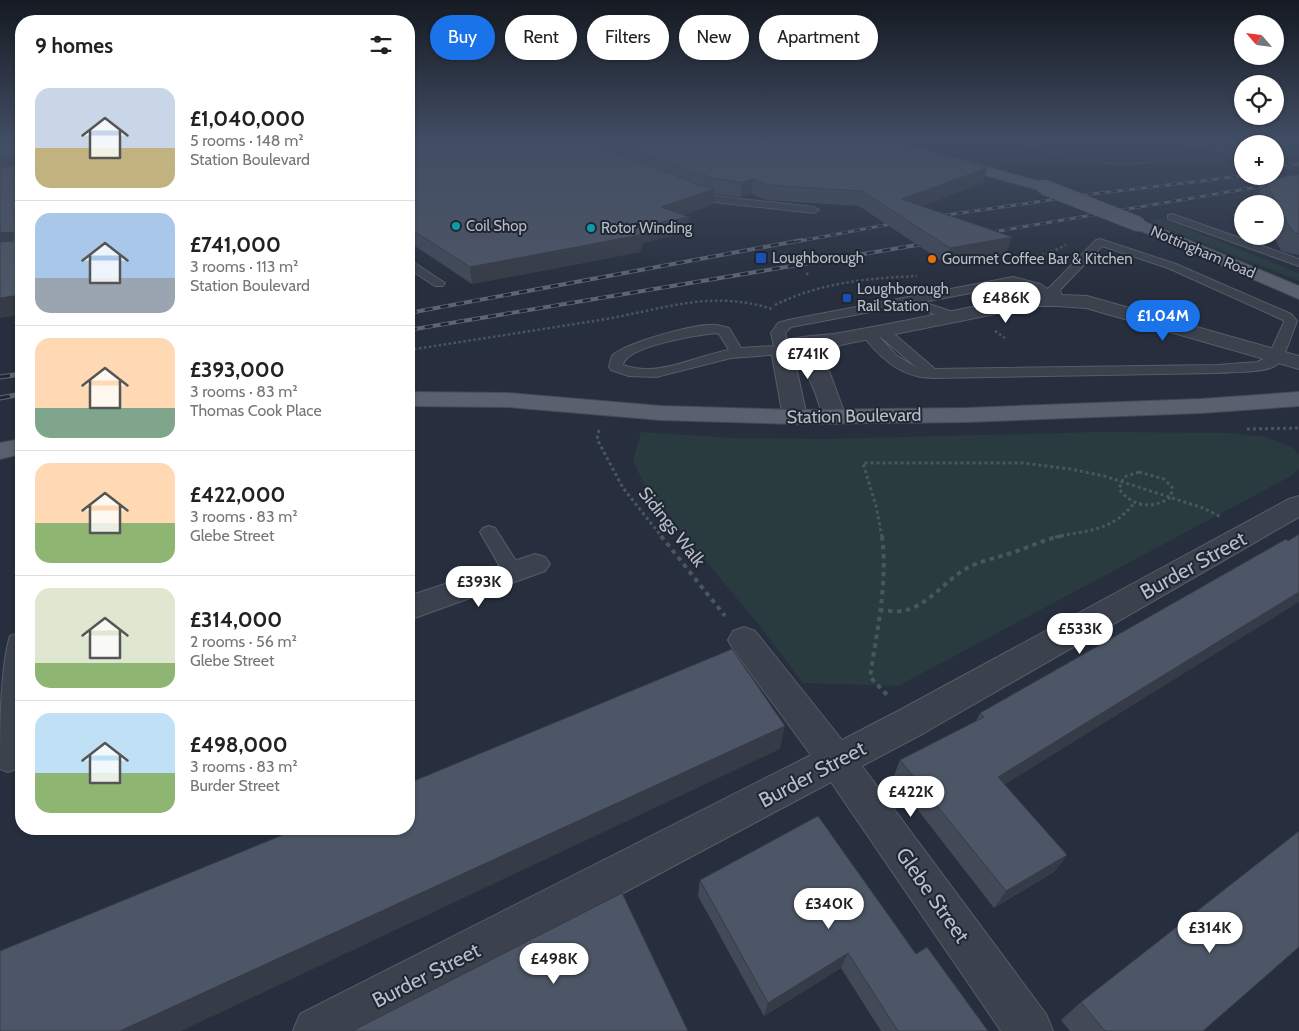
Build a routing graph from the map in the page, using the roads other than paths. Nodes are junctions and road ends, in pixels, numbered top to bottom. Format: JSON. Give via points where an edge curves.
{"nodes":[{"id":1,"x":684,"y":189,"type":"edge"},
{"id":2,"x":1049,"y":189,"type":"edge"},
{"id":3,"x":814,"y":210,"type":"edge"},
{"id":4,"x":1172,"y":217,"type":"dead end"},
{"id":5,"x":1234,"y":235,"type":"edge"},
{"id":6,"x":1259,"y":245,"type":"edge"},
{"id":7,"x":1299,"y":264,"type":"edge"},
{"id":8,"x":415,"y":268,"type":"edge"},
{"id":9,"x":439,"y":283,"type":"dead end"},
{"id":10,"x":1299,"y":293,"type":"edge"},
{"id":11,"x":1057,"y":300,"type":"junction"},
{"id":12,"x":904,"y":301,"type":"junction"},
{"id":13,"x":952,"y":316,"type":"junction"},
{"id":14,"x":875,"y":332,"type":"junction"},
{"id":15,"x":833,"y":340,"type":"junction"},
{"id":16,"x":782,"y":350,"type":"junction"},
{"id":17,"x":737,"y":353,"type":"junction"},
{"id":18,"x":1275,"y":356,"type":"junction"},
{"id":19,"x":1299,"y":363,"type":"edge"},
{"id":20,"x":415,"y":399,"type":"edge"},
{"id":21,"x":1299,"y":399,"type":"edge"},
{"id":22,"x":834,"y":416,"type":"junction"},
{"id":23,"x":795,"y":417,"type":"junction"},
{"id":24,"x":15,"y":448,"type":"edge"},
{"id":25,"x":0,"y":451,"type":"edge"},
{"id":26,"x":1299,"y":505,"type":"edge"},
{"id":27,"x":489,"y":532,"type":"dead end"},
{"id":28,"x":524,"y":568,"type":"joint"},
{"id":29,"x":415,"y":606,"type":"edge"},
{"id":30,"x":744,"y":640,"type":"road end"},
{"id":31,"x":15,"y":705,"type":"edge"},
{"id":32,"x":10,"y":755,"type":"edge"},
{"id":33,"x":837,"y":761,"type":"junction"},
{"id":34,"x":318,"y":1031,"type":"edge"},
{"id":35,"x":1030,"y":1031,"type":"edge"}],
"edges":[{"from":1,"to":3,"type":"lane","via":[[714,199]]},
{"from":2,"to":10,"type":"main road","name":"Nottingham Road","bridge":true},
{"from":4,"to":5,"type":"lane"},
{"from":6,"to":7,"type":"lane"},
{"from":8,"to":9,"type":"lane"},
{"from":11,"to":12,"type":"lane","via":[[1036,287],[1013,281]]},
{"from":11,"to":13,"type":"street","via":[[1036,300]]},
{"from":11,"to":18,"type":"street","via":[[1087,302]]},
{"from":11,"to":18,"type":"lane","via":[[1054,289],[1100,242],[1190,274],[1291,319]]},
{"from":12,"to":13,"type":"lane"},
{"from":12,"to":16,"type":"lane","via":[[783,326],[778,333]]},
{"from":13,"to":14,"type":"street"},
{"from":14,"to":15,"type":"street"},
{"from":14,"to":18,"type":"lane","via":[[880,348],[903,367],[920,374],[1217,368],[1266,364]]},
{"from":15,"to":16,"type":"street"},
{"from":15,"to":22,"type":"street","via":[[818,351],[814,362]]},
{"from":16,"to":17,"type":"lane"},
{"from":16,"to":23,"type":"street"},
{"from":17,"to":17,"type":"lane","via":[[724,331],[716,328],[638,345],[620,356],[616,366],[626,372],[643,374]]},
{"from":18,"to":19,"type":"street"},
{"from":20,"to":23,"type":"main road","name":"Station Boulevard","via":[[507,400],[661,413]]},
{"from":21,"to":22,"type":"main road","name":"Station Boulevard","via":[[1201,406]]},
{"from":22,"to":23,"type":"main road","name":"Station Boulevard"},
{"from":24,"to":25,"type":"main road"},
{"from":26,"to":33,"type":"street","name":"Burder Street"},
{"from":27,"to":28,"type":"lane"},
{"from":28,"to":29,"type":"street"},
{"from":30,"to":33,"type":"street","name":"Glebe Street"},
{"from":31,"to":32,"type":"street"},
{"from":33,"to":34,"type":"street","name":"Burder Street"},
{"from":33,"to":35,"type":"street","name":"Glebe Street"}]}
